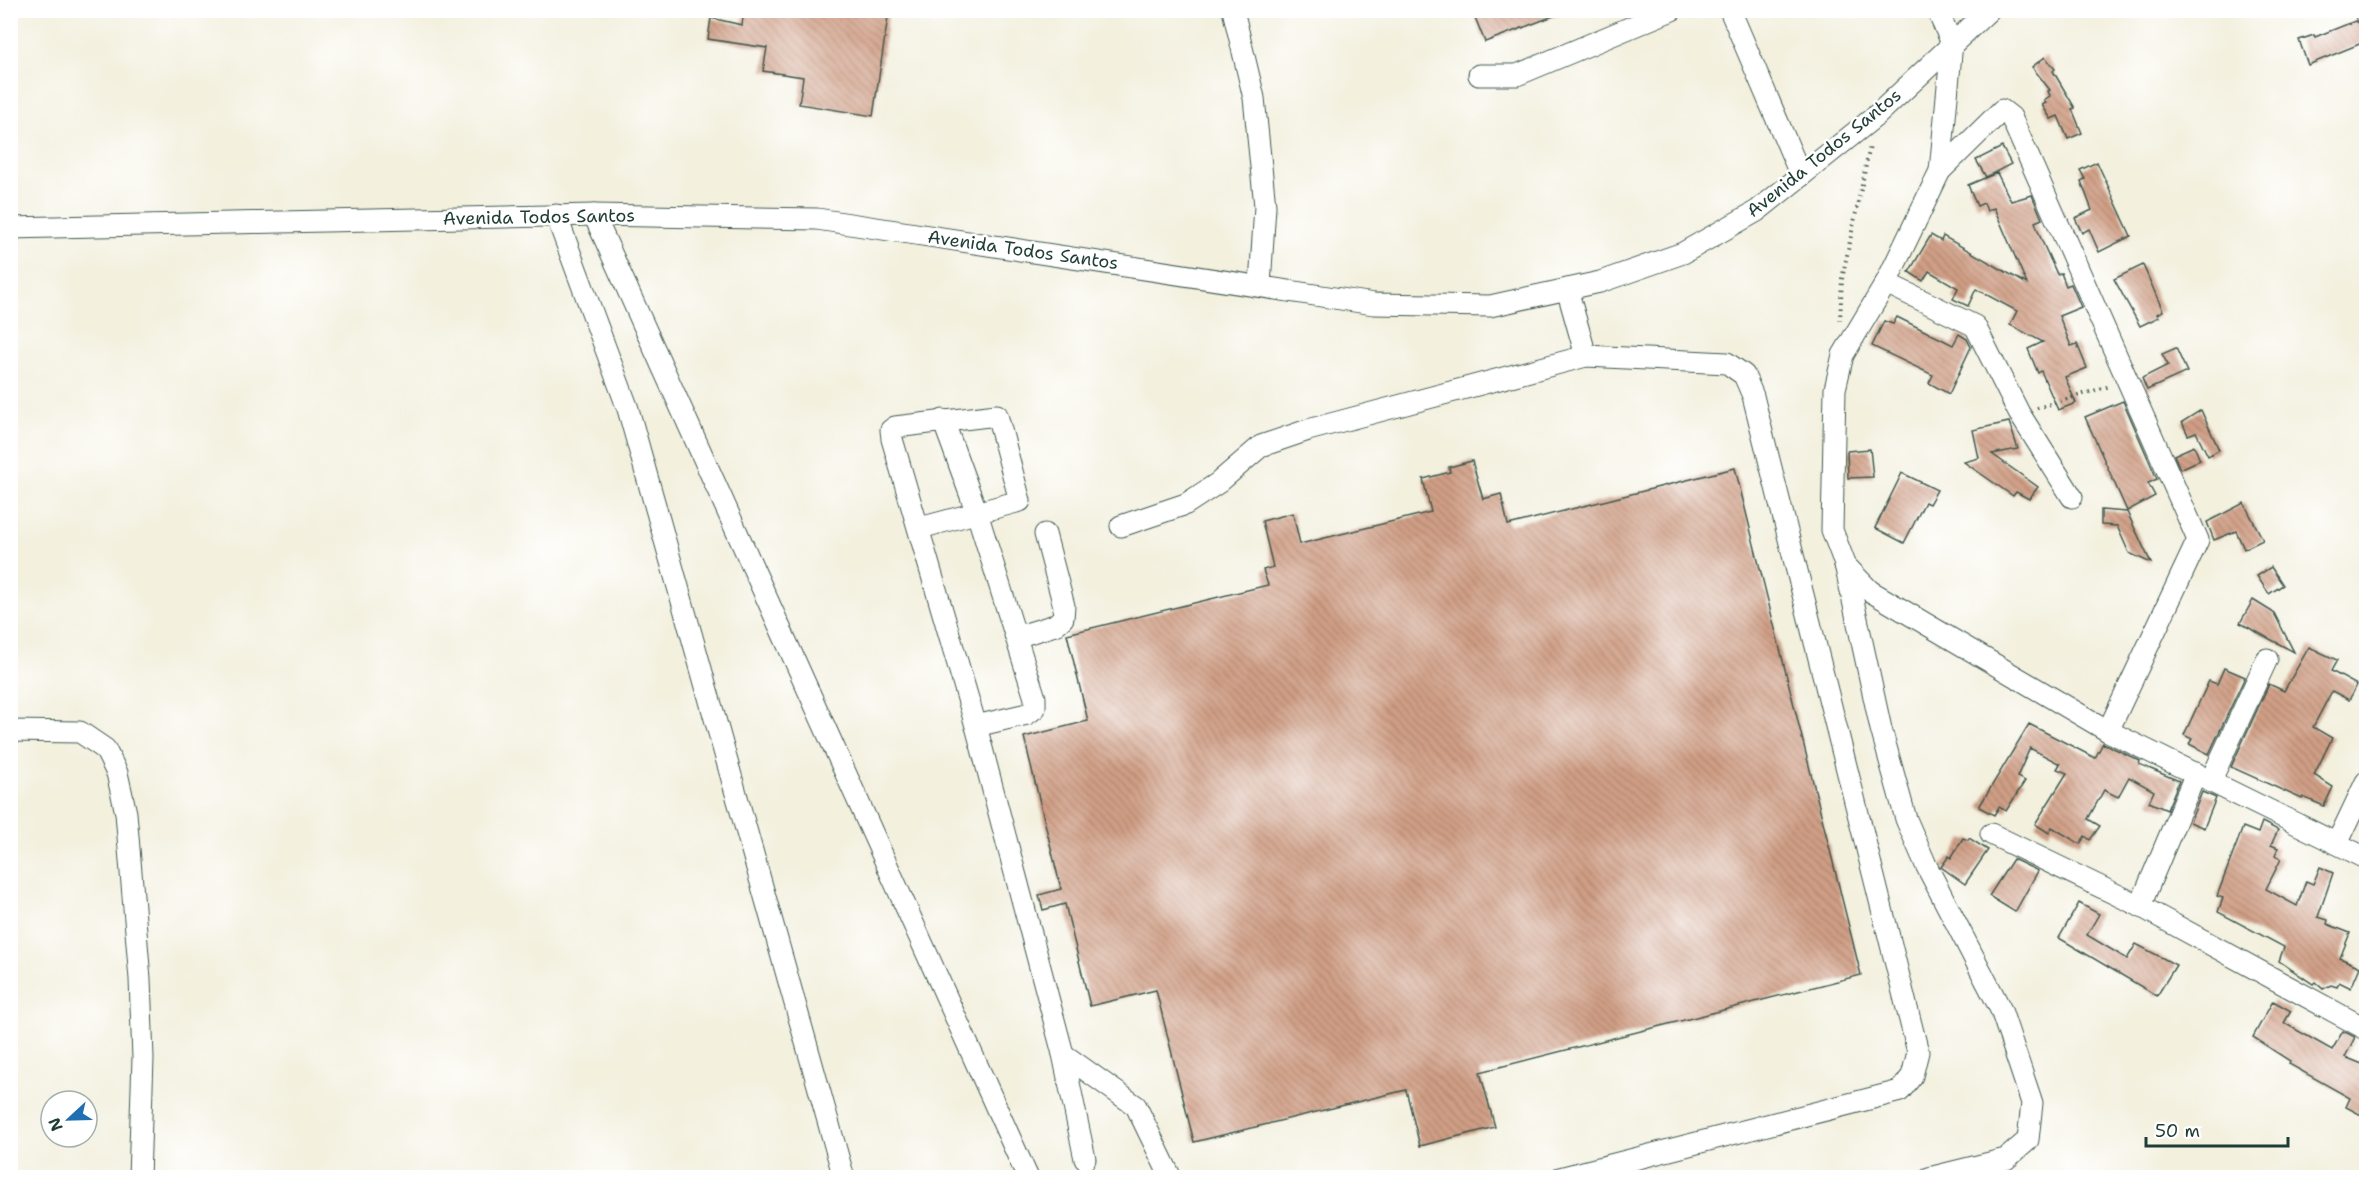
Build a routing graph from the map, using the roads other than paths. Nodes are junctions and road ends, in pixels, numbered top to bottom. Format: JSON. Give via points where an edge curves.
{"nodes":[{"id":1,"x":1233,"y":10,"type":"edge"},
{"id":2,"x":1672,"y":10,"type":"edge"},
{"id":3,"x":1937,"y":10,"type":"edge"},
{"id":4,"x":1989,"y":10,"type":"edge"},
{"id":5,"x":2364,"y":10,"type":"edge"},
{"id":6,"x":1739,"y":13,"type":"edge"},
{"id":7,"x":2367,"y":15,"type":"edge"},
{"id":8,"x":1952,"y":43,"type":"junction"},
{"id":9,"x":1479,"y":75,"type":"dead end"},
{"id":10,"x":1940,"y":171,"type":"junction"},
{"id":11,"x":1801,"y":176,"type":"junction"},
{"id":12,"x":556,"y":215,"type":"junction"},
{"id":13,"x":594,"y":215,"type":"junction"},
{"id":14,"x":10,"y":228,"type":"edge"},
{"id":15,"x":1886,"y":283,"type":"junction"},
{"id":16,"x":1260,"y":285,"type":"junction"},
{"id":17,"x":1567,"y":290,"type":"junction"},
{"id":18,"x":1586,"y":356,"type":"junction"},
{"id":19,"x":943,"y":420,"type":"junction"},
{"id":20,"x":2072,"y":497,"type":"dead end"},
{"id":21,"x":977,"y":513,"type":"junction"},
{"id":22,"x":1121,"y":526,"type":"dead end"},
{"id":23,"x":920,"y":528,"type":"junction"},
{"id":24,"x":1045,"y":534,"type":"dead end"},
{"id":25,"x":1845,"y":564,"type":"junction"},
{"id":26,"x":1016,"y":637,"type":"junction"},
{"id":27,"x":2267,"y":659,"type":"dead end"},
{"id":28,"x":976,"y":726,"type":"junction"},
{"id":29,"x":10,"y":731,"type":"edge"},
{"id":30,"x":2108,"y":731,"type":"junction"},
{"id":31,"x":2204,"y":776,"type":"junction"},
{"id":32,"x":2367,"y":782,"type":"edge"},
{"id":33,"x":1991,"y":834,"type":"dead end"},
{"id":34,"x":2337,"y":843,"type":"junction"},
{"id":35,"x":2367,"y":858,"type":"edge"},
{"id":36,"x":2140,"y":906,"type":"junction"},
{"id":37,"x":2367,"y":1029,"type":"edge"},
{"id":38,"x":1063,"y":1054,"type":"junction"},
{"id":39,"x":1085,"y":1159,"type":"dead end"},
{"id":40,"x":139,"y":1178,"type":"edge"},
{"id":41,"x":844,"y":1178,"type":"edge"},
{"id":42,"x":1028,"y":1178,"type":"edge"},
{"id":43,"x":1171,"y":1178,"type":"edge"},
{"id":44,"x":1560,"y":1178,"type":"edge"},
{"id":45,"x":1929,"y":1178,"type":"edge"}],
"edges":[{"from":1,"to":16,"type":"street","via":[[1254,98],[1265,206]]},
{"from":2,"to":9,"type":"street","via":[[1517,75]]},
{"from":3,"to":8,"type":"street"},
{"from":4,"to":8,"type":"street","name":"Avenida Todos Santos"},
{"from":5,"to":7,"type":"street"},
{"from":6,"to":11,"type":"street"},
{"from":8,"to":10,"type":"street"},
{"from":8,"to":11,"type":"street","name":"Avenida Todos Santos","via":[[1877,115]]},
{"from":10,"to":15,"type":"street"},
{"from":10,"to":30,"type":"street","via":[[2002,110],[2011,117],[2198,540]]},
{"from":11,"to":17,"type":"street","name":"Avenida Todos Santos","via":[[1757,211],[1683,253]]},
{"from":12,"to":13,"type":"street","name":"Avenida Todos Santos"},
{"from":12,"to":14,"type":"street","name":"Avenida Todos Santos"},
{"from":12,"to":41,"type":"street","via":[[628,409]]},
{"from":13,"to":16,"type":"street","name":"Avenida Todos Santos","via":[[817,219]]},
{"from":13,"to":42,"type":"street"},
{"from":15,"to":20,"type":"street","via":[[1976,326],[2019,413]]},
{"from":15,"to":25,"type":"street","via":[[1843,355],[1835,389],[1832,530]]},
{"from":16,"to":17,"type":"street","name":"Avenida Todos Santos","via":[[1374,304],[1479,306]]},
{"from":17,"to":18,"type":"street"},
{"from":18,"to":22,"type":"street","via":[[1261,446],[1186,504]]},
{"from":18,"to":44,"type":"street","via":[[1727,363],[1744,375],[1756,408],[1918,1052],[1912,1076],[1900,1091]]},
{"from":19,"to":21,"type":"street"},
{"from":19,"to":21,"type":"street","via":[[993,414],[999,419],[1020,501]]},
{"from":19,"to":23,"type":"street","via":[[895,426],[891,430]]},
{"from":21,"to":23,"type":"street"},
{"from":21,"to":26,"type":"street"},
{"from":23,"to":28,"type":"street"},
{"from":24,"to":26,"type":"street","via":[[1064,606],[1063,618],[1055,626]]},
{"from":25,"to":30,"type":"street","via":[[1870,591]]},
{"from":25,"to":45,"type":"street","via":[[1881,729],[1906,819],[2001,1010],[2032,1103],[2028,1140],[2006,1159]]},
{"from":26,"to":28,"type":"street","via":[[1035,708],[1027,714]]},
{"from":27,"to":31,"type":"street"},
{"from":28,"to":38,"type":"street"},
{"from":29,"to":40,"type":"street","via":[[80,732],[105,749],[117,772],[126,813],[140,979],[143,1058]]},
{"from":30,"to":31,"type":"street"},
{"from":31,"to":34,"type":"street"},
{"from":31,"to":36,"type":"street"},
{"from":32,"to":34,"type":"street"},
{"from":33,"to":36,"type":"street"},
{"from":34,"to":35,"type":"street"},
{"from":36,"to":37,"type":"street"},
{"from":38,"to":39,"type":"street"},
{"from":38,"to":43,"type":"street","via":[[1136,1106]]}]}
